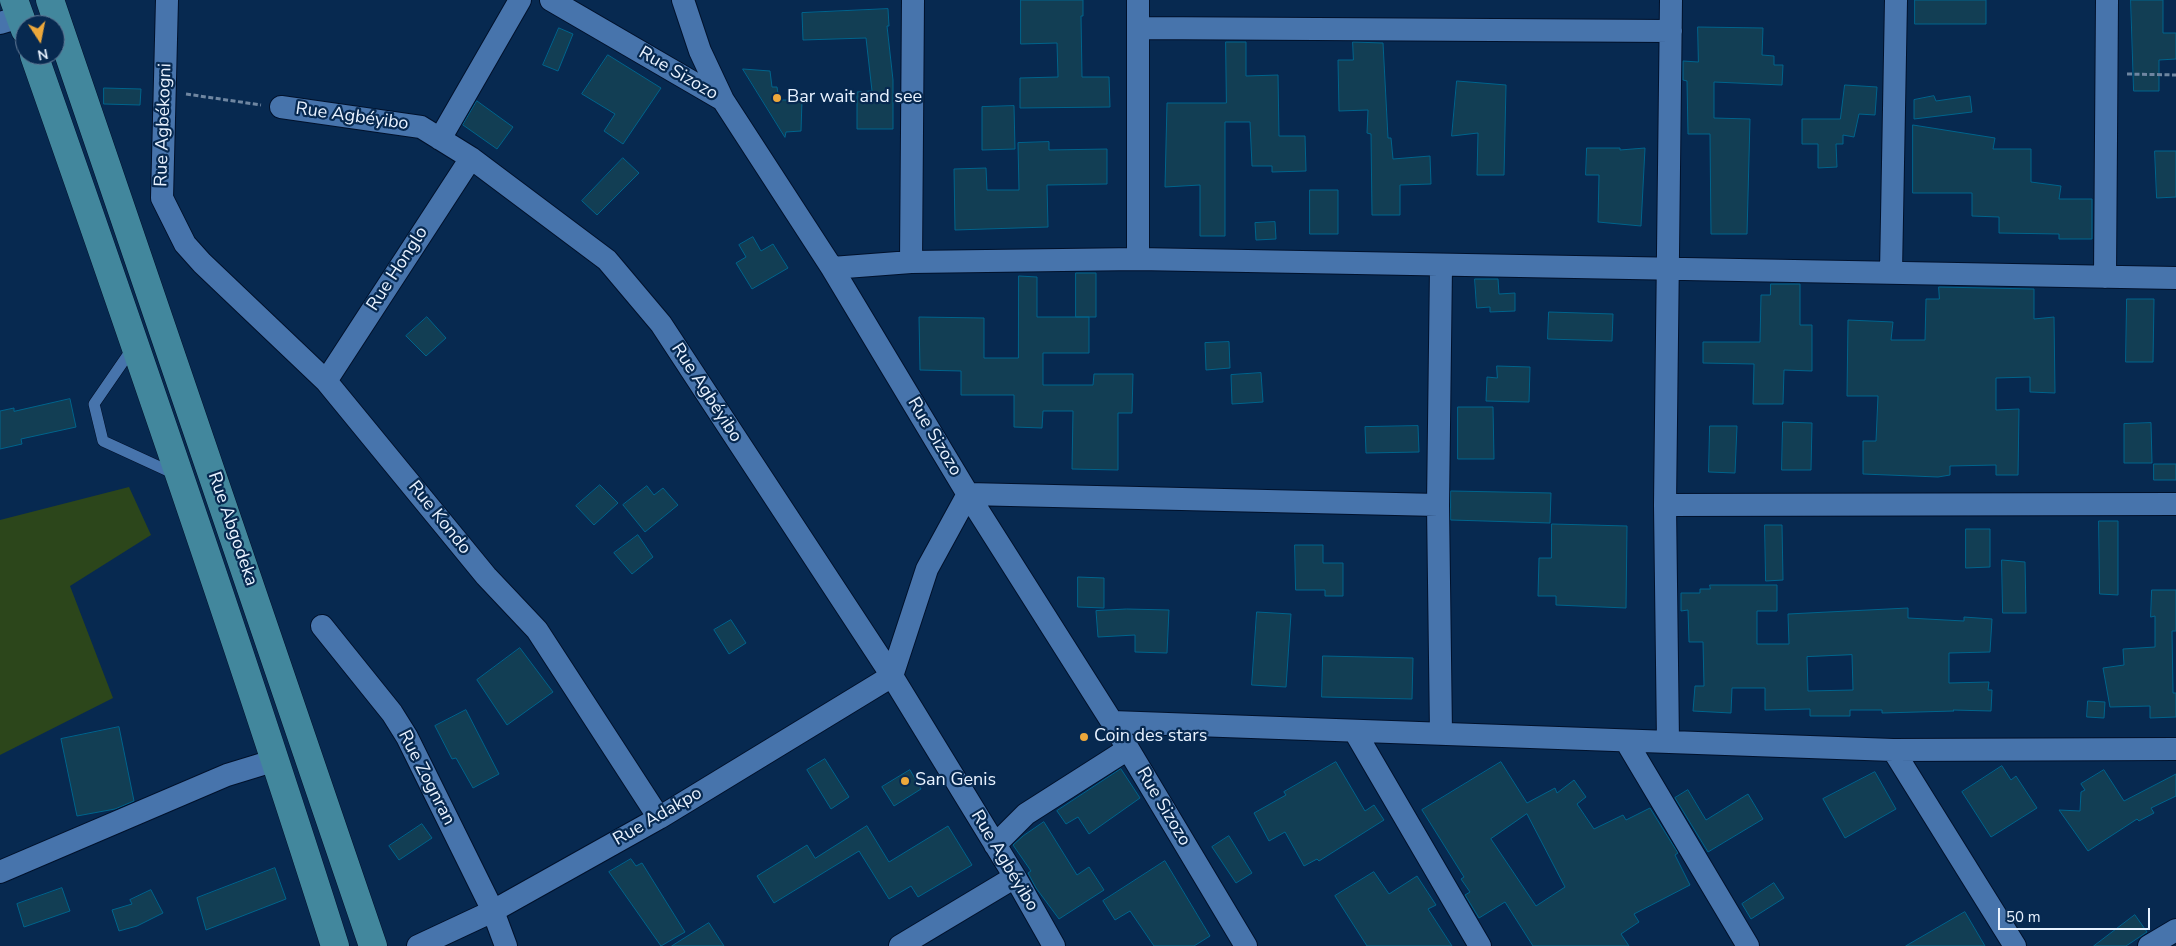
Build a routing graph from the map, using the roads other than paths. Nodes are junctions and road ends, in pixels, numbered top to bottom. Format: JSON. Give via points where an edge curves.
{"nodes":[{"id":1,"x":50,"y":0,"type":"edge"},
{"id":2,"x":168,"y":0,"type":"edge"},
{"id":3,"x":520,"y":0,"type":"edge"},
{"id":4,"x":551,"y":0,"type":"edge"},
{"id":5,"x":683,"y":0,"type":"edge"},
{"id":6,"x":913,"y":0,"type":"edge"},
{"id":7,"x":1138,"y":0,"type":"edge"},
{"id":8,"x":1671,"y":0,"type":"edge"},
{"id":9,"x":1896,"y":0,"type":"edge"},
{"id":10,"x":2106,"y":0,"type":"edge"},
{"id":11,"x":1138,"y":28,"type":"junction"},
{"id":12,"x":1671,"y":31,"type":"junction"},
{"id":13,"x":37,"y":65,"type":"edge"},
{"id":14,"x":723,"y":100,"type":"junction"},
{"id":15,"x":281,"y":107,"type":"road end"},
{"id":16,"x":440,"y":139,"type":"junction"},
{"id":17,"x":471,"y":158,"type":"junction"},
{"id":18,"x":185,"y":244,"type":"joint"},
{"id":19,"x":1138,"y":259,"type":"junction"},
{"id":20,"x":911,"y":262,"type":"junction"},
{"id":21,"x":1441,"y":266,"type":"junction"},
{"id":22,"x":1667,"y":267,"type":"junction"},
{"id":23,"x":832,"y":268,"type":"junction"},
{"id":24,"x":1891,"y":272,"type":"junction"},
{"id":25,"x":2105,"y":277,"type":"junction"},
{"id":26,"x":2176,"y":278,"type":"edge"},
{"id":27,"x":136,"y":343,"type":"junction"},
{"id":28,"x":326,"y":381,"type":"junction"},
{"id":29,"x":180,"y":477,"type":"junction"},
{"id":30,"x":968,"y":494,"type":"junction"},
{"id":31,"x":2176,"y":504,"type":"edge"},
{"id":32,"x":1438,"y":505,"type":"junction"},
{"id":33,"x":1665,"y":505,"type":"junction"},
{"id":34,"x":322,"y":626,"type":"dead end"},
{"id":35,"x":892,"y":676,"type":"junction"},
{"id":36,"x":1112,"y":722,"type":"junction"},
{"id":37,"x":1355,"y":732,"type":"junction"},
{"id":38,"x":1441,"y":734,"type":"junction"},
{"id":39,"x":1626,"y":741,"type":"junction"},
{"id":40,"x":1668,"y":742,"type":"junction"},
{"id":41,"x":2176,"y":748,"type":"edge"},
{"id":42,"x":1128,"y":749,"type":"junction"},
{"id":43,"x":1893,"y":750,"type":"junction"},
{"id":44,"x":276,"y":760,"type":"junction"},
{"id":45,"x":659,"y":818,"type":"junction"},
{"id":46,"x":995,"y":845,"type":"junction"},
{"id":47,"x":0,"y":872,"type":"edge"},
{"id":48,"x":1015,"y":877,"type":"junction"},
{"id":49,"x":493,"y":911,"type":"junction"},
{"id":50,"x":2176,"y":930,"type":"edge"},
{"id":51,"x":335,"y":946,"type":"edge"},
{"id":52,"x":373,"y":946,"type":"edge"},
{"id":53,"x":418,"y":946,"type":"edge"},
{"id":54,"x":506,"y":946,"type":"edge"},
{"id":55,"x":900,"y":946,"type":"edge"},
{"id":56,"x":1054,"y":946,"type":"edge"},
{"id":57,"x":1246,"y":946,"type":"edge"},
{"id":58,"x":1480,"y":946,"type":"edge"},
{"id":59,"x":1748,"y":946,"type":"edge"},
{"id":60,"x":2015,"y":946,"type":"edge"},
{"id":61,"x":2148,"y":946,"type":"edge"}],
"edges":[{"from":1,"to":52,"type":"main road","name":"Rue Abgodeka"},
{"from":2,"to":18,"type":"street","name":"Rue Agbékogni","via":[[162,198]]},
{"from":3,"to":16,"type":"street"},
{"from":4,"to":14,"type":"street","name":"Rue Sizozo"},
{"from":5,"to":14,"type":"street","via":[[700,51]]},
{"from":6,"to":20,"type":"street"},
{"from":7,"to":11,"type":"street"},
{"from":8,"to":12,"type":"street"},
{"from":9,"to":24,"type":"street"},
{"from":10,"to":25,"type":"street"},
{"from":11,"to":12,"type":"street"},
{"from":11,"to":19,"type":"street"},
{"from":12,"to":22,"type":"street"},
{"from":13,"to":27,"type":"main road","name":"Rue Abgodeka"},
{"from":14,"to":23,"type":"street","name":"Rue Sizozo"},
{"from":15,"to":16,"type":"street","name":"Rue Agbéyibo","via":[[421,127]]},
{"from":16,"to":17,"type":"street","name":"Rue Agbéyibo"},
{"from":17,"to":28,"type":"street","name":"Rue Honglo"},
{"from":17,"to":35,"type":"street","name":"Rue Agbéyibo","via":[[607,260],[661,324]]},
{"from":18,"to":28,"type":"street","name":"Rue Kondo"},
{"from":19,"to":20,"type":"street"},
{"from":19,"to":21,"type":"street"},
{"from":20,"to":23,"type":"street"},
{"from":21,"to":22,"type":"street"},
{"from":21,"to":32,"type":"street"},
{"from":22,"to":24,"type":"street"},
{"from":22,"to":33,"type":"street"},
{"from":23,"to":30,"type":"street","name":"Rue Sizozo"},
{"from":24,"to":25,"type":"street"},
{"from":25,"to":26,"type":"street"},
{"from":27,"to":29,"type":"main road","name":"Rue Abgodeka"},
{"from":27,"to":29,"type":"lane","via":[[94,404],[104,441]]},
{"from":28,"to":45,"type":"street","name":"Rue Kondo","via":[[486,576],[537,630]]},
{"from":29,"to":44,"type":"main road","name":"Rue Abgodeka"},
{"from":30,"to":32,"type":"street"},
{"from":30,"to":35,"type":"street","via":[[926,569]]},
{"from":30,"to":36,"type":"street","name":"Rue Sizozo"},
{"from":31,"to":33,"type":"street"},
{"from":32,"to":38,"type":"street"},
{"from":33,"to":40,"type":"street"},
{"from":34,"to":49,"type":"street","name":"Rue Zognran","via":[[392,713],[407,737]]},
{"from":35,"to":45,"type":"street","name":"Rue Adakpo"},
{"from":35,"to":46,"type":"street","name":"Rue Agbéyibo"},
{"from":36,"to":37,"type":"street"},
{"from":36,"to":42,"type":"street","name":"Rue Sizozo"},
{"from":37,"to":38,"type":"street"},
{"from":37,"to":58,"type":"street"},
{"from":38,"to":39,"type":"street"},
{"from":39,"to":40,"type":"street"},
{"from":39,"to":59,"type":"street"},
{"from":40,"to":43,"type":"street"},
{"from":41,"to":43,"type":"street"},
{"from":42,"to":46,"type":"street","via":[[1026,814]]},
{"from":42,"to":57,"type":"street","name":"Rue Sizozo"},
{"from":43,"to":60,"type":"street"},
{"from":44,"to":47,"type":"street","via":[[227,775]]},
{"from":44,"to":51,"type":"main road","name":"Rue Abgodeka"},
{"from":45,"to":49,"type":"street","name":"Rue Adakpo"},
{"from":46,"to":48,"type":"street","name":"Rue Agbéyibo"},
{"from":48,"to":55,"type":"street"},
{"from":48,"to":56,"type":"street","name":"Rue Agbéyibo"},
{"from":49,"to":53,"type":"street","name":"Rue Adakpo"},
{"from":49,"to":54,"type":"street","name":"Rue Zognran"},
{"from":50,"to":61,"type":"street"}]}
